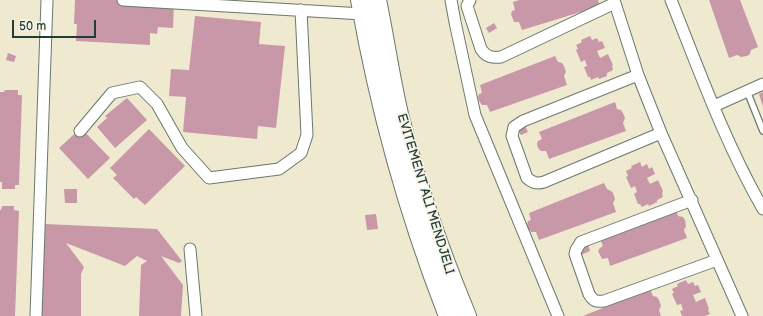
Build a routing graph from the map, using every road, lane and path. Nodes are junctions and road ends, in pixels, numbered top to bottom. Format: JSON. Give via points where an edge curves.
{"nodes":[{"id":1,"x":47,"y":0,"type":"edge"},
{"id":2,"x":123,"y":0,"type":"edge"},
{"id":3,"x":377,"y":0,"type":"edge"},
{"id":4,"x":451,"y":0,"type":"edge"},
{"id":5,"x":470,"y":0,"type":"edge"},
{"id":6,"x":671,"y":0,"type":"edge"},
{"id":7,"x":148,"y":1,"type":"edge"},
{"id":8,"x":205,"y":2,"type":"edge"},
{"id":9,"x":614,"y":2,"type":"edge"},
{"id":10,"x":362,"y":7,"type":"edge"},
{"id":11,"x":301,"y":10,"type":"junction"},
{"id":12,"x":638,"y":75,"type":"junction"},
{"id":13,"x":763,"y":84,"type":"edge"},
{"id":14,"x":747,"y":92,"type":"junction"},
{"id":15,"x":714,"y":106,"type":"junction"},
{"id":16,"x":80,"y":131,"type":"dead end"},
{"id":17,"x":763,"y":131,"type":"edge"},
{"id":18,"x":661,"y":133,"type":"junction"},
{"id":19,"x":692,"y":200,"type":"junction"},
{"id":20,"x":763,"y":209,"type":"edge"},
{"id":21,"x":190,"y":249,"type":"dead end"},
{"id":22,"x":717,"y":260,"type":"junction"},
{"id":23,"x":36,"y":316,"type":"edge"},
{"id":24,"x":196,"y":316,"type":"edge"},
{"id":25,"x":448,"y":316,"type":"edge"},
{"id":26,"x":467,"y":316,"type":"edge"},
{"id":27,"x":558,"y":316,"type":"edge"},
{"id":28,"x":742,"y":316,"type":"edge"}],
"edges":[{"from":1,"to":23,"type":"street"},
{"from":2,"to":7,"type":"street"},
{"from":3,"to":26,"type":"highway","name":"EVITEMENT ALI MENDJELI","via":[[410,156],[446,264]]},
{"from":4,"to":27,"type":"street","via":[[475,115]]},
{"from":5,"to":9,"type":"street","via":[[467,6],[481,49],[484,54],[494,58],[501,57]]},
{"from":6,"to":15,"type":"street"},
{"from":7,"to":8,"type":"street"},
{"from":8,"to":11,"type":"street"},
{"from":9,"to":12,"type":"street"},
{"from":10,"to":11,"type":"street"},
{"from":10,"to":25,"type":"highway","name":"EVITEMENT ALI MENDJELI","via":[[391,142]]},
{"from":11,"to":16,"type":"street","via":[[307,135],[301,153],[279,169],[209,178],[182,148],[157,104],[140,87],[112,93]]},
{"from":12,"to":18,"type":"street"},
{"from":12,"to":18,"type":"street","via":[[523,121],[514,127],[512,136],[527,178],[539,184]]},
{"from":13,"to":14,"type":"street"},
{"from":14,"to":15,"type":"street"},
{"from":14,"to":17,"type":"lane"},
{"from":15,"to":20,"type":"street","via":[[749,185]]},
{"from":18,"to":19,"type":"street"},
{"from":19,"to":22,"type":"street"},
{"from":19,"to":22,"type":"street","via":[[581,242],[575,254],[589,294],[597,302],[604,301]]},
{"from":21,"to":24,"type":"street"},
{"from":22,"to":28,"type":"street"}]}
